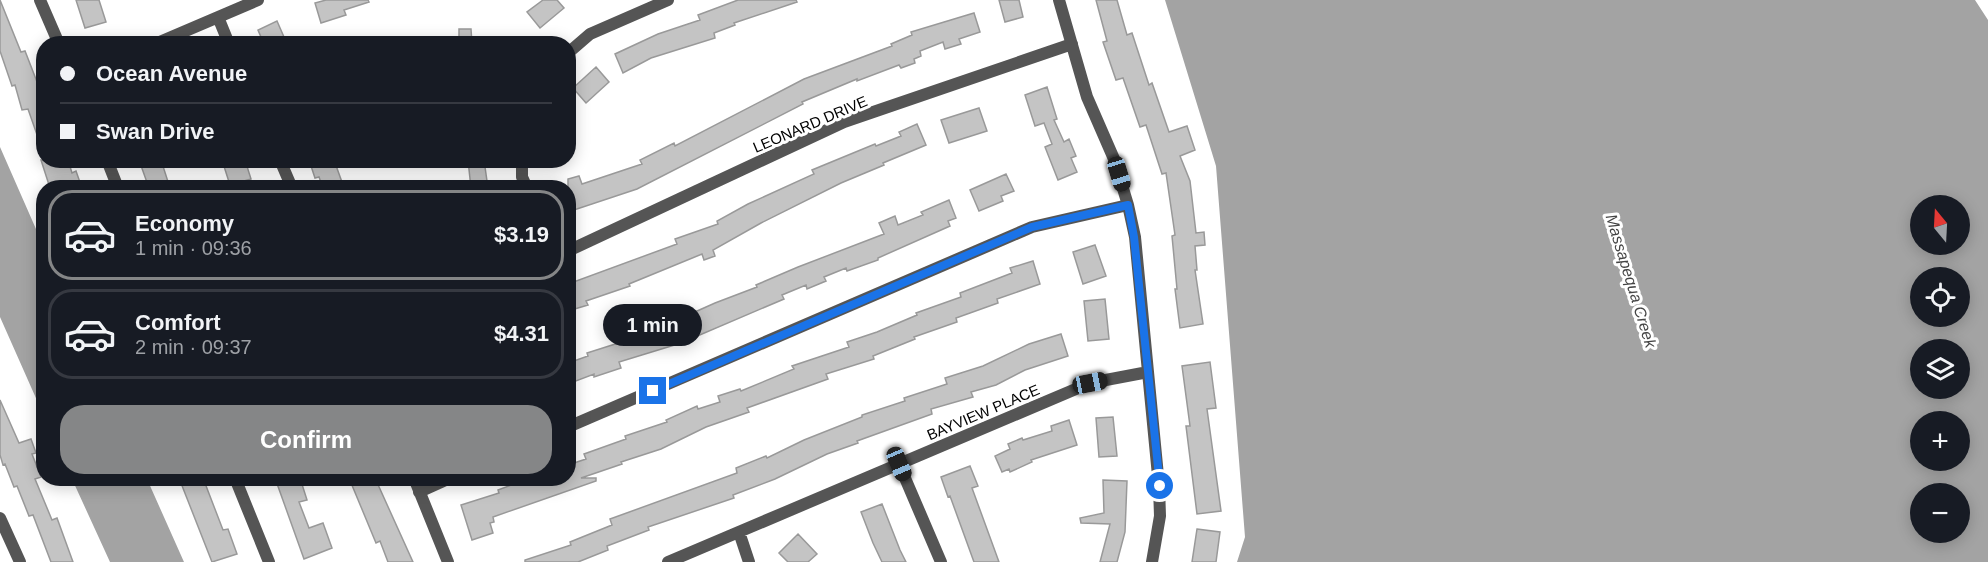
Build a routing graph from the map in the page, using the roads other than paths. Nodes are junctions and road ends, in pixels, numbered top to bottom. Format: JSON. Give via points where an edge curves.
{"nodes":[{"id":1,"x":40,"y":0,"type":"edge"},
{"id":2,"x":668,"y":0,"type":"edge"},
{"id":3,"x":1059,"y":0,"type":"edge"},
{"id":4,"x":249,"y":2,"type":"edge"},
{"id":5,"x":218,"y":17,"type":"junction"},
{"id":6,"x":56,"y":36,"type":"edge"},
{"id":7,"x":174,"y":36,"type":"edge"},
{"id":8,"x":226,"y":36,"type":"edge"},
{"id":9,"x":1072,"y":44,"type":"junction"},
{"id":10,"x":576,"y":46,"type":"edge"},
{"id":11,"x":1128,"y":205,"type":"junction"},
{"id":12,"x":576,"y":247,"type":"edge"},
{"id":13,"x":1148,"y":372,"type":"junction"},
{"id":14,"x":576,"y":424,"type":"edge"},
{"id":15,"x":899,"y":464,"type":"junction"},
{"id":16,"x":238,"y":486,"type":"edge"},
{"id":17,"x":417,"y":486,"type":"edge"},
{"id":18,"x":432,"y":486,"type":"edge"},
{"id":19,"x":419,"y":492,"type":"junction"},
{"id":20,"x":0,"y":518,"type":"edge"},
{"id":21,"x":739,"y":532,"type":"junction"},
{"id":22,"x":20,"y":562,"type":"edge"},
{"id":23,"x":269,"y":562,"type":"edge"},
{"id":24,"x":448,"y":562,"type":"edge"},
{"id":25,"x":668,"y":562,"type":"edge"},
{"id":26,"x":749,"y":562,"type":"edge"},
{"id":27,"x":941,"y":562,"type":"edge"},
{"id":28,"x":1152,"y":562,"type":"edge"}],
"edges":[{"from":1,"to":6,"type":"street"},
{"from":2,"to":10,"type":"street","via":[[590,34]]},
{"from":3,"to":9,"type":"street"},
{"from":4,"to":5,"type":"street"},
{"from":5,"to":7,"type":"street"},
{"from":5,"to":8,"type":"street"},
{"from":9,"to":11,"type":"street","via":[[1087,97],[1114,159]]},
{"from":9,"to":12,"type":"street","name":"LEONARD DRIVE","via":[[844,122]]},
{"from":11,"to":13,"type":"street"},
{"from":11,"to":14,"type":"street","via":[[1032,227]]},
{"from":13,"to":15,"type":"street","name":"BAYVIEW PLACE","via":[[1090,383]]},
{"from":13,"to":28,"type":"street","via":[[1160,486],[1160,516]]},
{"from":15,"to":21,"type":"street","name":"BAYVIEW PLACE"},
{"from":15,"to":27,"type":"street"},
{"from":16,"to":23,"type":"street"},
{"from":17,"to":19,"type":"street"},
{"from":18,"to":19,"type":"street"},
{"from":19,"to":24,"type":"street"},
{"from":20,"to":22,"type":"street"},
{"from":21,"to":25,"type":"street","name":"BAYVIEW PLACE"},
{"from":21,"to":26,"type":"street"}]}
